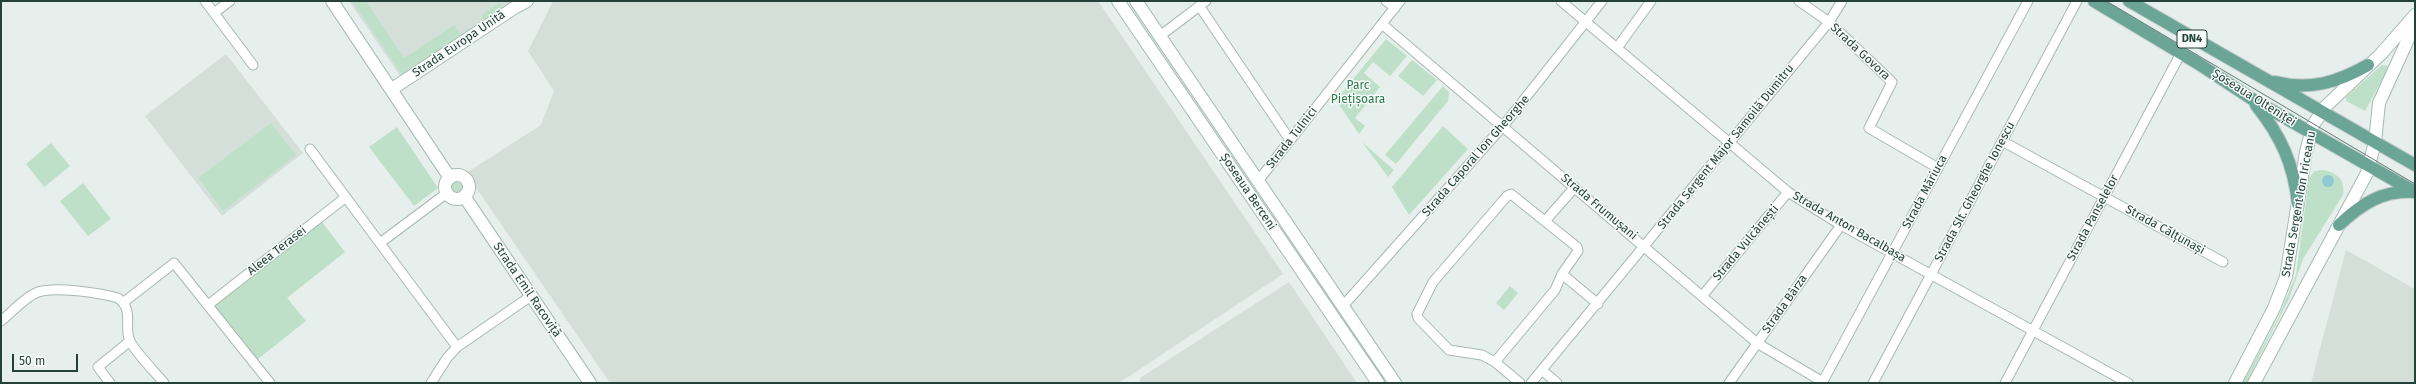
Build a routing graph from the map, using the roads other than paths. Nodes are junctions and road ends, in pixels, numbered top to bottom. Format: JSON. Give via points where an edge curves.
{"nodes":[{"id":1,"x":205,"y":1,"type":"edge"},
{"id":2,"x":230,"y":1,"type":"edge"},
{"id":3,"x":332,"y":1,"type":"edge"},
{"id":4,"x":527,"y":1,"type":"edge"},
{"id":5,"x":1118,"y":1,"type":"edge"},
{"id":6,"x":1136,"y":1,"type":"edge"},
{"id":7,"x":1386,"y":1,"type":"edge"},
{"id":8,"x":1561,"y":1,"type":"edge"},
{"id":9,"x":1602,"y":1,"type":"edge"},
{"id":10,"x":1651,"y":1,"type":"edge"},
{"id":11,"x":1799,"y":1,"type":"edge"},
{"id":12,"x":1842,"y":1,"type":"edge"},
{"id":13,"x":2028,"y":1,"type":"edge"},
{"id":14,"x":2077,"y":1,"type":"edge"},
{"id":15,"x":2094,"y":1,"type":"edge"},
{"id":16,"x":2129,"y":1,"type":"edge"},
{"id":17,"x":1203,"y":4,"type":"edge"},
{"id":18,"x":1398,"y":5,"type":"edge"},
{"id":19,"x":214,"y":13,"type":"junction"},
{"id":20,"x":2415,"y":15,"type":"edge"},
{"id":21,"x":1586,"y":22,"type":"junction"},
{"id":22,"x":1828,"y":22,"type":"junction"},
{"id":23,"x":1382,"y":24,"type":"junction"},
{"id":24,"x":2415,"y":24,"type":"edge"},
{"id":25,"x":1160,"y":36,"type":"junction"},
{"id":26,"x":1617,"y":48,"type":"junction"},
{"id":27,"x":2181,"y":53,"type":"junction"},
{"id":28,"x":253,"y":65,"type":"dead end"},
{"id":29,"x":2368,"y":65,"type":"junction"},
{"id":30,"x":1186,"y":75,"type":"junction"},
{"id":31,"x":2256,"y":75,"type":"junction"},
{"id":32,"x":1174,"y":83,"type":"junction"},
{"id":33,"x":392,"y":89,"type":"junction"},
{"id":34,"x":2252,"y":99,"type":"junction"},
{"id":35,"x":2321,"y":112,"type":"junction"},
{"id":36,"x":1504,"y":125,"type":"junction"},
{"id":37,"x":2310,"y":133,"type":"junction"},
{"id":38,"x":1290,"y":140,"type":"junction"},
{"id":39,"x":2002,"y":140,"type":"junction"},
{"id":40,"x":2375,"y":142,"type":"junction"},
{"id":41,"x":1730,"y":143,"type":"junction"},
{"id":42,"x":310,"y":149,"type":"dead end"},
{"id":43,"x":2415,"y":165,"type":"edge"},
{"id":44,"x":2369,"y":166,"type":"junction"},
{"id":45,"x":1938,"y":168,"type":"junction"},
{"id":46,"x":450,"y":178,"type":"junction"},
{"id":47,"x":1258,"y":180,"type":"junction"},
{"id":48,"x":1575,"y":187,"type":"junction"},
{"id":49,"x":1788,"y":192,"type":"junction"},
{"id":50,"x":2415,"y":192,"type":"edge"},
{"id":51,"x":447,"y":193,"type":"junction"},
{"id":52,"x":464,"y":196,"type":"junction"},
{"id":53,"x":346,"y":197,"type":"junction"},
{"id":54,"x":2104,"y":197,"type":"junction"},
{"id":55,"x":2298,"y":204,"type":"junction"},
{"id":56,"x":1545,"y":221,"type":"junction"},
{"id":57,"x":1841,"y":225,"type":"junction"},
{"id":58,"x":2339,"y":225,"type":"junction"},
{"id":59,"x":380,"y":243,"type":"junction"},
{"id":60,"x":1645,"y":246,"type":"junction"},
{"id":61,"x":1892,"y":253,"type":"junction"},
{"id":62,"x":2223,"y":262,"type":"dead end"},
{"id":63,"x":1931,"y":273,"type":"junction"},
{"id":64,"x":1562,"y":274,"type":"junction"},
{"id":65,"x":1703,"y":295,"type":"junction"},
{"id":66,"x":531,"y":296,"type":"junction"},
{"id":67,"x":124,"y":302,"type":"junction"},
{"id":68,"x":1598,"y":304,"type":"junction"},
{"id":69,"x":208,"y":306,"type":"junction"},
{"id":70,"x":1343,"y":306,"type":"junction"},
{"id":71,"x":1,"y":321,"type":"edge"},
{"id":72,"x":2034,"y":330,"type":"junction"},
{"id":73,"x":130,"y":341,"type":"junction"},
{"id":74,"x":1757,"y":343,"type":"junction"},
{"id":75,"x":457,"y":347,"type":"junction"},
{"id":76,"x":1495,"y":362,"type":"junction"},
{"id":77,"x":1385,"y":368,"type":"junction"},
{"id":78,"x":1543,"y":371,"type":"junction"},
{"id":79,"x":1376,"y":379,"type":"edge"},
{"id":80,"x":1823,"y":382,"type":"edge"},
{"id":81,"x":110,"y":383,"type":"edge"},
{"id":82,"x":164,"y":383,"type":"edge"},
{"id":83,"x":270,"y":383,"type":"edge"},
{"id":84,"x":430,"y":383,"type":"edge"},
{"id":85,"x":590,"y":383,"type":"edge"},
{"id":86,"x":1395,"y":383,"type":"edge"},
{"id":87,"x":1520,"y":383,"type":"edge"},
{"id":88,"x":1531,"y":383,"type":"edge"},
{"id":89,"x":1557,"y":383,"type":"edge"},
{"id":90,"x":1729,"y":383,"type":"edge"},
{"id":91,"x":1872,"y":383,"type":"edge"},
{"id":92,"x":2006,"y":383,"type":"edge"},
{"id":93,"x":2128,"y":383,"type":"edge"},
{"id":94,"x":2235,"y":383,"type":"edge"},
{"id":95,"x":2254,"y":383,"type":"edge"}],
"edges":[{"from":1,"to":19,"type":"street"},
{"from":2,"to":19,"type":"street"},
{"from":3,"to":33,"type":"main road"},
{"from":4,"to":33,"type":"main road","name":"Strada Europa Unită"},
{"from":5,"to":32,"type":"main road","name":"Șoseaua Berceni"},
{"from":6,"to":25,"type":"main road","name":"Șoseaua Berceni"},
{"from":7,"to":18,"type":"street"},
{"from":8,"to":21,"type":"street","name":"Strada Anton Bacalbașa"},
{"from":9,"to":21,"type":"street","name":"Strada Caporal Ion Gheorghe"},
{"from":10,"to":26,"type":"street"},
{"from":11,"to":22,"type":"street","name":"Strada Govora"},
{"from":12,"to":22,"type":"street","name":"Strada Sergent Major Samoilă Dumitru"},
{"from":13,"to":45,"type":"street","name":"Strada Măriuca"},
{"from":14,"to":39,"type":"street","name":"Strada Slt. Gheorghe Ionescu"},
{"from":15,"to":27,"type":"main road","name":"Șoseaua Olteniței","number":"DN4"},
{"from":16,"to":31,"type":"main road","name":"Șoseaua Olteniței","number":"DN4"},
{"from":17,"to":25,"type":"street"},
{"from":17,"to":38,"type":"street"},
{"from":18,"to":23,"type":"street","name":"Strada Tulnici"},
{"from":19,"to":28,"type":"street"},
{"from":20,"to":29,"type":"main road","name":"Strada Sergent Ion Iriceanu"},
{"from":21,"to":26,"type":"street","name":"Strada Anton Bacalbașa"},
{"from":21,"to":36,"type":"street","name":"Strada Caporal Ion Gheorghe"},
{"from":22,"to":41,"type":"street","name":"Strada Sergent Major Samoilă Dumitru"},
{"from":22,"to":45,"type":"street","name":"Strada Govora","via":[[1892,82],[1869,128]]},
{"from":23,"to":36,"type":"street","name":"Strada Frumușani"},
{"from":23,"to":38,"type":"street","name":"Strada Tulnici"},
{"from":24,"to":40,"type":"main road","name":"Strada Sergent Ion Iriceanu","via":[[2379,103]]},
{"from":25,"to":30,"type":"main road","name":"Șoseaua Berceni"},
{"from":26,"to":41,"type":"street","name":"Strada Anton Bacalbașa"},
{"from":27,"to":34,"type":"main road","name":"Șoseaua Olteniței","number":"DN4"},
{"from":27,"to":54,"type":"street","name":"Strada Panselelor"},
{"from":29,"to":31,"type":"main road","via":[[2342,80],[2310,86],[2283,84]]},
{"from":29,"to":35,"type":"main road","name":"Strada Sergent Ion Iriceanu"},
{"from":30,"to":32,"type":"main road"},
{"from":30,"to":47,"type":"main road","name":"Șoseaua Berceni"},
{"from":31,"to":35,"type":"main road","name":"Șoseaua Olteniței","number":"DN4"},
{"from":32,"to":79,"type":"main road","name":"Șoseaua Berceni"},
{"from":33,"to":46,"type":"main road"},
{"from":34,"to":37,"type":"main road","name":"Șoseaua Olteniței","number":"DN4"},
{"from":34,"to":55,"type":"main road","via":[[2273,126],[2288,156]]},
{"from":35,"to":37,"type":"main road","name":"Strada Sergent Ion Iriceanu"},
{"from":35,"to":40,"type":"main road","name":"Șoseaua Olteniței","number":"DN4"},
{"from":36,"to":48,"type":"street","name":"Strada Frumușani"},
{"from":36,"to":70,"type":"street","name":"Strada Caporal Ion Gheorghe"},
{"from":37,"to":44,"type":"main road","name":"Șoseaua Olteniței","number":"DN4"},
{"from":37,"to":55,"type":"main road","name":"Strada Sergent Ion Iriceanu"},
{"from":38,"to":47,"type":"street","name":"Strada Tulnici"},
{"from":39,"to":54,"type":"street","name":"Strada Călțunași"},
{"from":39,"to":63,"type":"street","name":"Strada Slt. Gheorghe Ionescu"},
{"from":40,"to":43,"type":"main road","name":"Șoseaua Olteniței","number":"DN4"},
{"from":40,"to":44,"type":"main road","name":"Strada Sergent Ion Iriceanu"},
{"from":41,"to":49,"type":"street","name":"Strada Anton Bacalbașa"},
{"from":41,"to":60,"type":"street","name":"Strada Sergent Major Samoilă Dumitru"},
{"from":42,"to":53,"type":"street"},
{"from":44,"to":50,"type":"main road","name":"Șoseaua Olteniței","number":"DN4"},
{"from":44,"to":58,"type":"main road","name":"Strada Sergent Ion Iriceanu"},
{"from":45,"to":61,"type":"street","name":"Strada Măriuca"},
{"from":46,"to":51,"type":"main road","via":[[445,185]]},
{"from":46,"to":52,"type":"main road","via":[[460,176],[467,181],[468,189]]},
{"from":47,"to":70,"type":"main road","name":"Șoseaua Berceni"},
{"from":48,"to":56,"type":"street"},
{"from":48,"to":60,"type":"street","name":"Strada Frumușani"},
{"from":49,"to":57,"type":"street","name":"Strada Anton Bacalbașa"},
{"from":49,"to":65,"type":"street","name":"Strada Vulcănești"},
{"from":50,"to":58,"type":"main road","via":[[2378,196],[2358,208]]},
{"from":51,"to":52,"type":"main road","via":[[455,198]]},
{"from":51,"to":59,"type":"street"},
{"from":52,"to":66,"type":"main road","name":"Strada Emil Racoviță"},
{"from":53,"to":59,"type":"street"},
{"from":53,"to":69,"type":"street","name":"Aleea Terasei"},
{"from":54,"to":62,"type":"street","name":"Strada Călțunași"},
{"from":54,"to":72,"type":"street","name":"Strada Panselelor"},
{"from":55,"to":94,"type":"main road","name":"Strada Sergent Ion Iriceanu","via":[[2283,288]]},
{"from":56,"to":64,"type":"street","via":[[1578,249]]},
{"from":56,"to":76,"type":"street","via":[[1514,195],[1507,196],[1433,282],[1418,314],[1418,318],[1449,350],[1482,355]]},
{"from":57,"to":61,"type":"street","name":"Strada Anton Bacalbașa"},
{"from":57,"to":74,"type":"street","name":"Strada Bârza"},
{"from":58,"to":95,"type":"main road","name":"Strada Sergent Ion Iriceanu"},
{"from":59,"to":75,"type":"street"},
{"from":60,"to":65,"type":"street","name":"Strada Frumușani"},
{"from":60,"to":68,"type":"street","name":"Strada Sergent Major Samoilă Dumitru"},
{"from":61,"to":63,"type":"street","name":"Strada Anton Bacalbașa"},
{"from":61,"to":80,"type":"street","name":"Strada Măriuca"},
{"from":63,"to":72,"type":"street","name":"Strada Anton Bacalbașa"},
{"from":63,"to":91,"type":"street","name":"Strada Slt. Gheorghe Ionescu"},
{"from":64,"to":68,"type":"street"},
{"from":64,"to":76,"type":"street","via":[[1555,290]]},
{"from":65,"to":74,"type":"street","name":"Strada Frumușani"},
{"from":66,"to":75,"type":"street"},
{"from":66,"to":85,"type":"main road","name":"Strada Emil Racoviță"},
{"from":67,"to":69,"type":"street","via":[[174,263]]},
{"from":67,"to":71,"type":"street","via":[[108,295],[62,291],[38,292]]},
{"from":67,"to":73,"type":"street","via":[[128,313]]},
{"from":68,"to":78,"type":"street","name":"Strada Sergent Major Samoilă Dumitru"},
{"from":69,"to":83,"type":"street"},
{"from":70,"to":77,"type":"main road","name":"Șoseaua Berceni"},
{"from":72,"to":92,"type":"street","name":"Strada Panselelor"},
{"from":72,"to":93,"type":"street","name":"Strada Anton Bacalbașa"},
{"from":73,"to":81,"type":"street","via":[[98,367]]},
{"from":73,"to":82,"type":"street"},
{"from":74,"to":80,"type":"street","name":"Strada Frumușani"},
{"from":74,"to":90,"type":"street","name":"Strada Bârza"},
{"from":75,"to":84,"type":"street"},
{"from":76,"to":87,"type":"street"},
{"from":77,"to":79,"type":"main road"},
{"from":77,"to":86,"type":"main road","name":"Șoseaua Berceni"},
{"from":78,"to":88,"type":"street","name":"Strada Sergent Major Samoilă Dumitru"},
{"from":78,"to":89,"type":"street"}]}
